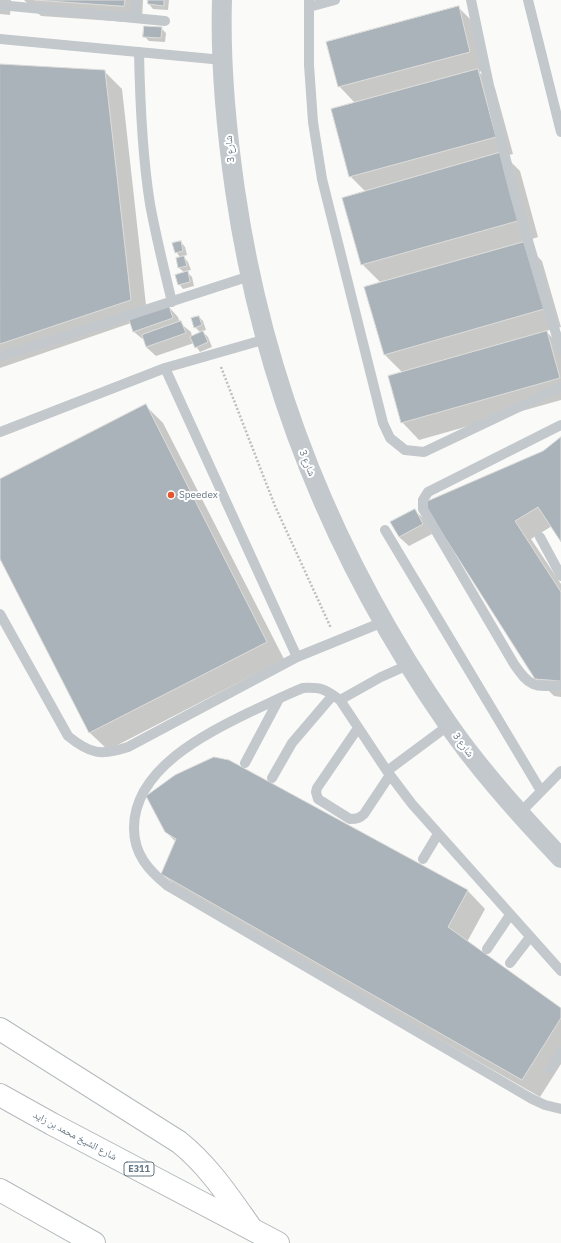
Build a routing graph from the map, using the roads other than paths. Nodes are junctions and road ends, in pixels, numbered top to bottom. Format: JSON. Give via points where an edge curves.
{"nodes":[{"id":1,"x":136,"y":0,"type":"edge"},
{"id":2,"x":222,"y":0,"type":"edge"},
{"id":3,"x":335,"y":0,"type":"edge"},
{"id":4,"x":471,"y":0,"type":"edge"},
{"id":5,"x":528,"y":0,"type":"edge"},
{"id":6,"x":3,"y":3,"type":"edge"},
{"id":7,"x":309,"y":4,"type":"edge"},
{"id":8,"x":135,"y":18,"type":"junction"},
{"id":9,"x":165,"y":21,"type":"dead end"},
{"id":10,"x":0,"y":39,"type":"edge"},
{"id":11,"x":139,"y":52,"type":"junction"},
{"id":12,"x":223,"y":60,"type":"junction"},
{"id":13,"x":561,"y":132,"type":"edge"},
{"id":14,"x":250,"y":276,"type":"junction"},
{"id":15,"x":172,"y":302,"type":"junction"},
{"id":16,"x":266,"y":340,"type":"junction"},
{"id":17,"x":561,"y":350,"type":"edge"},
{"id":18,"x":0,"y":357,"type":"edge"},
{"id":19,"x":165,"y":368,"type":"junction"},
{"id":20,"x":561,"y":387,"type":"edge"},
{"id":21,"x":561,"y":425,"type":"edge"},
{"id":22,"x":0,"y":432,"type":"edge"},
{"id":23,"x":385,"y":530,"type":"dead end"},
{"id":24,"x":540,"y":537,"type":"dead end"},
{"id":25,"x":561,"y":576,"type":"edge"},
{"id":26,"x":0,"y":614,"type":"edge"},
{"id":27,"x":382,"y":622,"type":"junction"},
{"id":28,"x":297,"y":658,"type":"junction"},
{"id":29,"x":408,"y":665,"type":"junction"},
{"id":30,"x":561,"y":685,"type":"edge"},
{"id":31,"x":336,"y":698,"type":"junction"},
{"id":32,"x":279,"y":699,"type":"junction"},
{"id":33,"x":449,"y":726,"type":"junction"},
{"id":34,"x":358,"y":728,"type":"junction"},
{"id":35,"x":245,"y":763,"type":"dead end"},
{"id":36,"x":561,"y":771,"type":"edge"},
{"id":37,"x":388,"y":773,"type":"junction"},
{"id":38,"x":272,"y":778,"type":"dead end"},
{"id":39,"x":541,"y":791,"type":"junction"},
{"id":40,"x":519,"y":814,"type":"junction"},
{"id":41,"x":438,"y":834,"type":"junction"},
{"id":42,"x":561,"y":858,"type":"edge"},
{"id":43,"x":423,"y":859,"type":"dead end"},
{"id":44,"x":510,"y":915,"type":"junction"},
{"id":45,"x":530,"y":937,"type":"junction"},
{"id":46,"x":487,"y":949,"type":"dead end"},
{"id":47,"x":510,"y":963,"type":"dead end"},
{"id":48,"x":561,"y":971,"type":"edge"},
{"id":49,"x":0,"y":1028,"type":"edge"},
{"id":50,"x":561,"y":1052,"type":"edge"},
{"id":51,"x":550,"y":1069,"type":"dead end"},
{"id":52,"x":0,"y":1095,"type":"edge"},
{"id":53,"x":561,"y":1109,"type":"edge"},
{"id":54,"x":0,"y":1190,"type":"edge"},
{"id":55,"x":252,"y":1228,"type":"junction"},
{"id":56,"x":94,"y":1243,"type":"edge"},
{"id":57,"x":278,"y":1243,"type":"edge"}],
"edges":[{"from":1,"to":8,"type":"lane"},
{"from":2,"to":12,"type":"street","name":"شارع 3"},
{"from":3,"to":7,"type":"lane"},
{"from":4,"to":17,"type":"lane","via":[[512,182]]},
{"from":5,"to":13,"type":"lane"},
{"from":6,"to":8,"type":"lane"},
{"from":7,"to":20,"type":"lane","via":[[309,64],[313,122],[322,179],[383,423],[390,438],[405,450],[424,452]]},
{"from":8,"to":9,"type":"lane"},
{"from":10,"to":11,"type":"lane"},
{"from":11,"to":12,"type":"lane"},
{"from":11,"to":15,"type":"lane","via":[[140,103],[149,196]]},
{"from":12,"to":14,"type":"street","name":"شارع 3","via":[[232,168]]},
{"from":14,"to":15,"type":"lane"},
{"from":14,"to":16,"type":"street","name":"شارع 3"},
{"from":15,"to":18,"type":"lane"},
{"from":16,"to":19,"type":"lane"},
{"from":16,"to":27,"type":"street","name":"شارع 3","via":[[304,456],[354,568]]},
{"from":19,"to":22,"type":"lane"},
{"from":19,"to":28,"type":"lane"},
{"from":21,"to":30,"type":"lane","via":[[428,492],[423,500],[423,509],[427,517],[525,679],[542,687]]},
{"from":23,"to":39,"type":"lane"},
{"from":24,"to":25,"type":"lane"},
{"from":26,"to":28,"type":"lane","via":[[68,736],[81,746],[96,752],[112,752],[128,747]]},
{"from":27,"to":28,"type":"lane"},
{"from":27,"to":29,"type":"street","name":"شارع 3"},
{"from":29,"to":31,"type":"lane"},
{"from":29,"to":33,"type":"street","name":"شارع 3"},
{"from":31,"to":32,"type":"lane","via":[[329,692],[316,688],[303,688]]},
{"from":31,"to":34,"type":"lane"},
{"from":31,"to":38,"type":"lane","via":[[292,742]]},
{"from":32,"to":35,"type":"lane"},
{"from":32,"to":53,"type":"lane","via":[[199,739],[169,761],[151,781],[140,798],[134,817],[134,837],[140,857],[152,873],[168,886],[532,1099]]},
{"from":33,"to":37,"type":"lane"},
{"from":33,"to":40,"type":"street","name":"شارع 3"},
{"from":34,"to":37,"type":"lane"},
{"from":34,"to":37,"type":"lane","via":[[317,788],[318,799],[350,819],[360,818]]},
{"from":36,"to":39,"type":"lane"},
{"from":37,"to":41,"type":"lane"},
{"from":39,"to":40,"type":"lane"},
{"from":40,"to":42,"type":"street","name":"شارع 3"},
{"from":41,"to":43,"type":"lane"},
{"from":41,"to":44,"type":"lane"},
{"from":44,"to":45,"type":"lane"},
{"from":44,"to":46,"type":"lane"},
{"from":45,"to":47,"type":"lane"},
{"from":45,"to":48,"type":"lane"},
{"from":49,"to":55,"type":"highway","via":[[179,1142],[208,1169]]},
{"from":50,"to":51,"type":"lane"},
{"from":52,"to":55,"type":"highway","name":"شارع الشيخ محمد بن زايد","number":"E311"},
{"from":54,"to":56,"type":"highway"},
{"from":55,"to":57,"type":"highway","name":"شارع الشيخ محمد بن زايد","number":"E311"}]}
